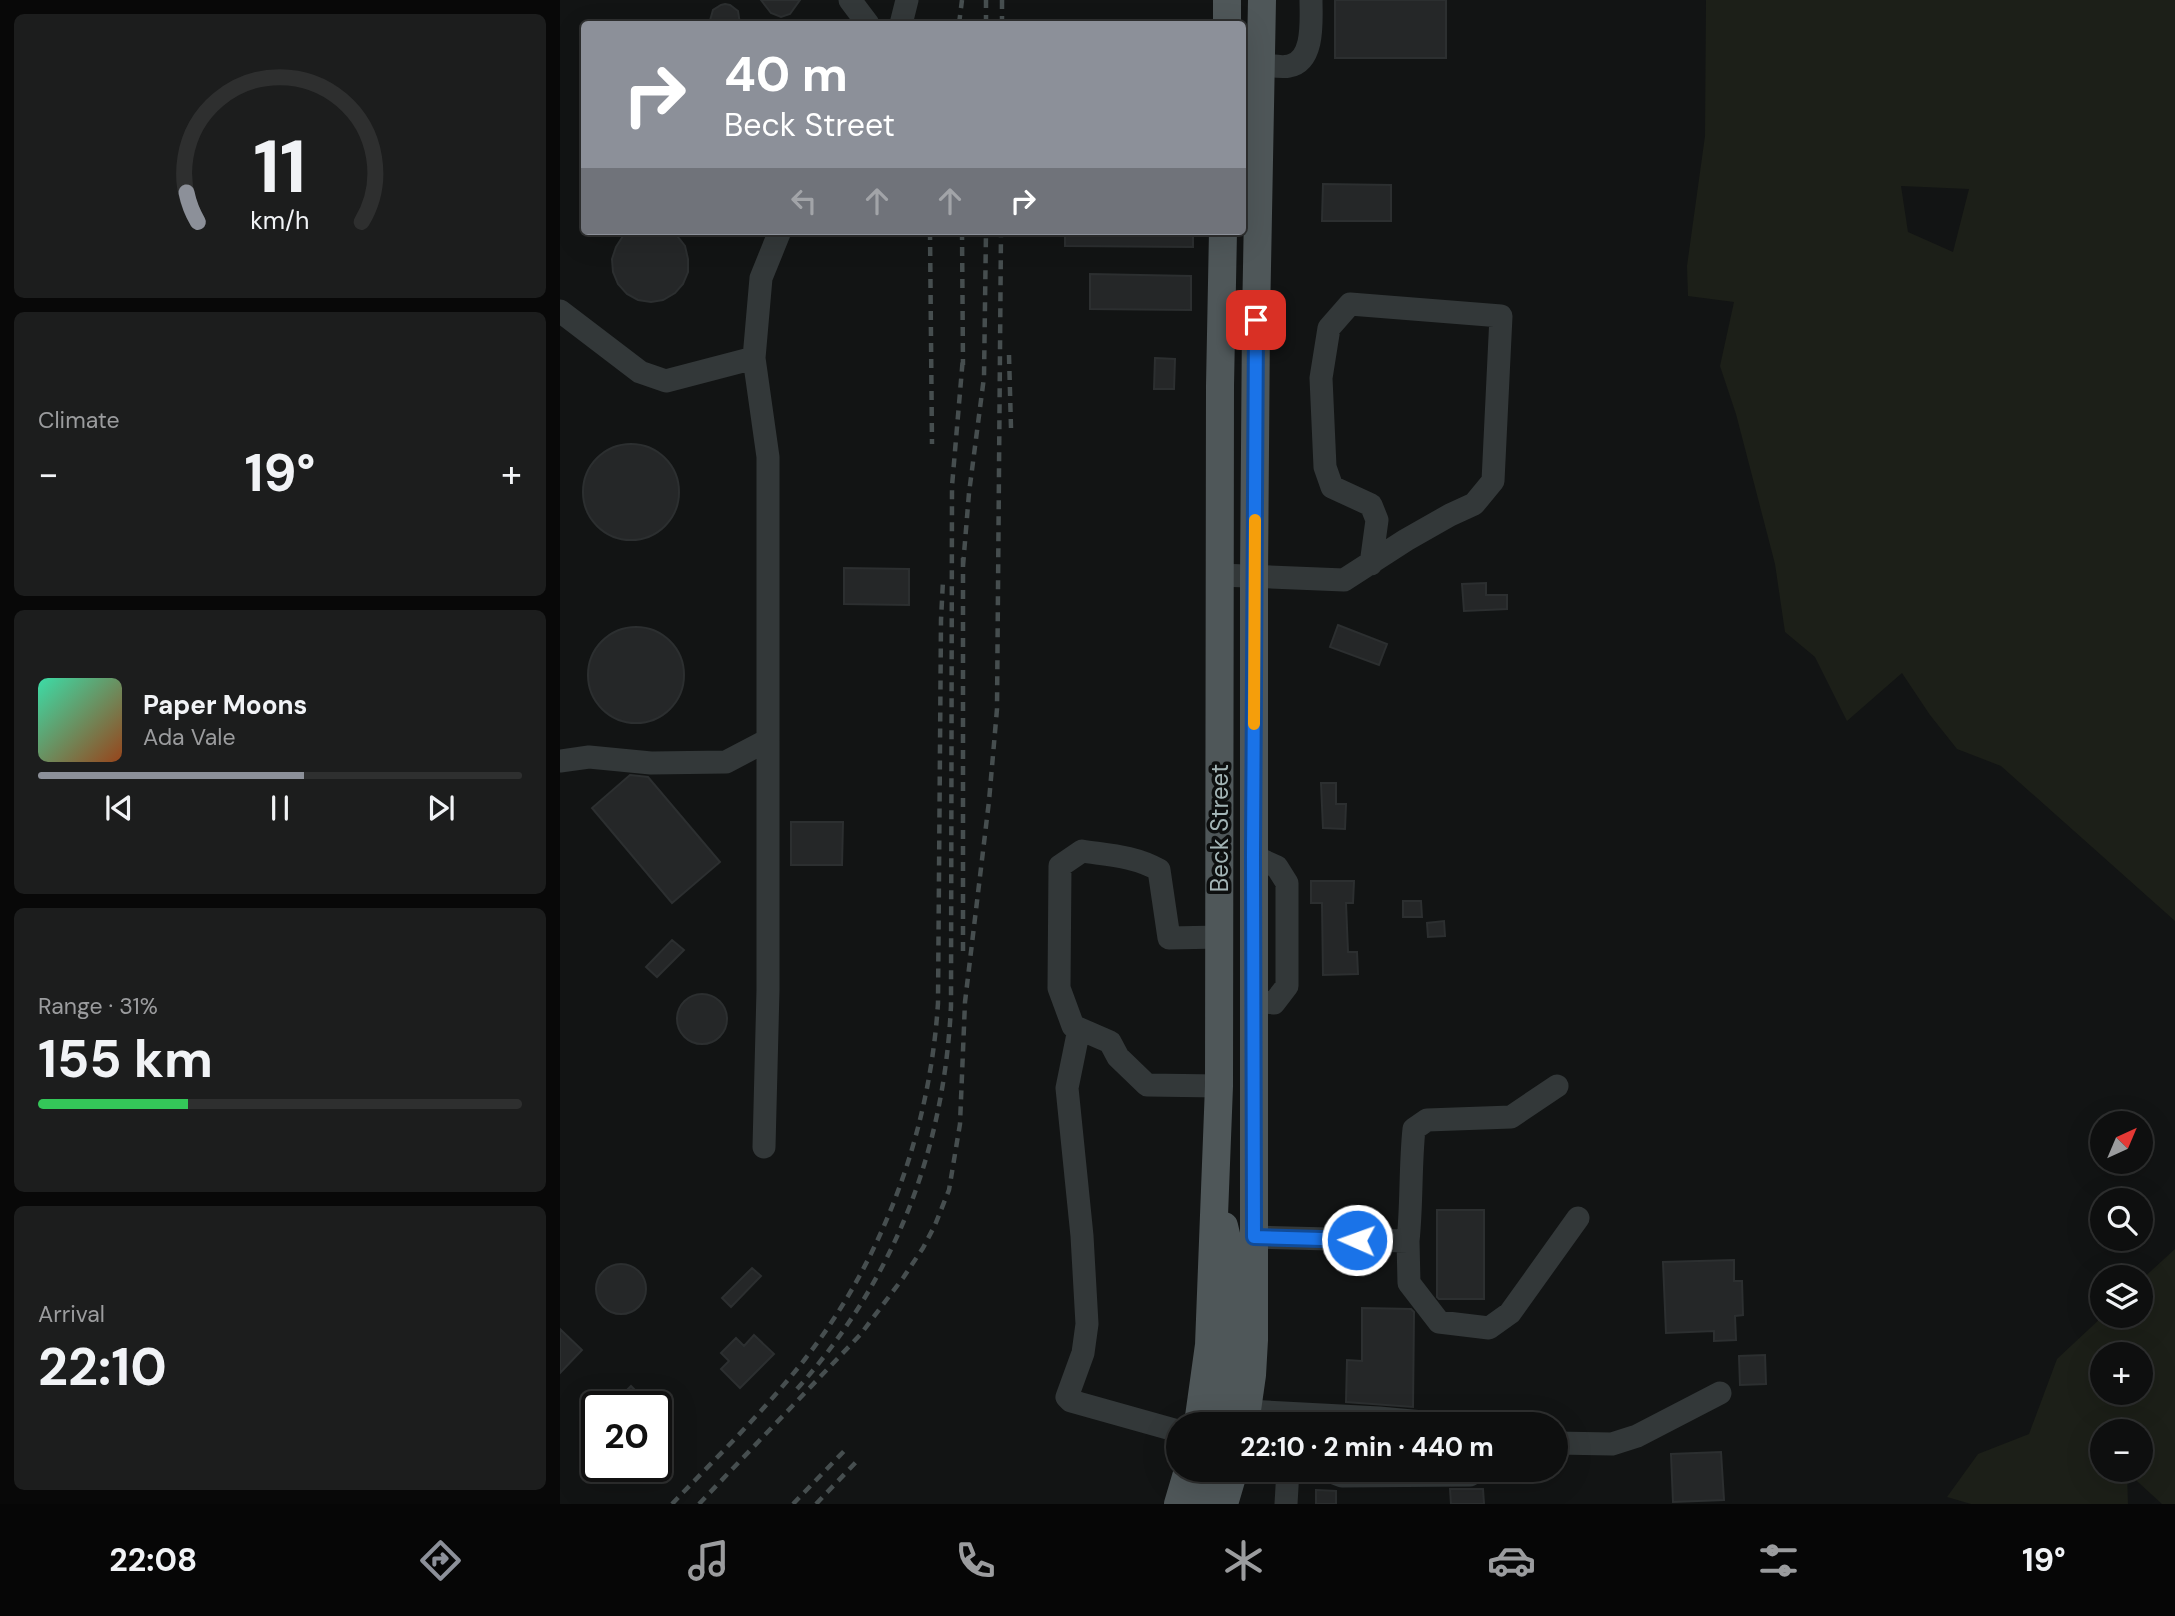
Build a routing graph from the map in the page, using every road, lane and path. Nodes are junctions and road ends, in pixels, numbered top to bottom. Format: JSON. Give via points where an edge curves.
{"nodes":[{"id":1,"x":850,"y":0,"type":"edge"},
{"id":2,"x":907,"y":0,"type":"edge"},
{"id":3,"x":1227,"y":0,"type":"edge"},
{"id":4,"x":1262,"y":0,"type":"edge"},
{"id":5,"x":1311,"y":0,"type":"edge"},
{"id":6,"x":866,"y":21,"type":"edge"},
{"id":7,"x":902,"y":21,"type":"edge"},
{"id":8,"x":1227,"y":21,"type":"edge"},
{"id":9,"x":1261,"y":65,"type":"junction"},
{"id":10,"x":778,"y":235,"type":"edge"},
{"id":11,"x":1223,"y":235,"type":"edge"},
{"id":12,"x":560,"y":311,"type":"edge"},
{"id":13,"x":754,"y":358,"type":"junction"},
{"id":14,"x":1371,"y":564,"type":"junction"},
{"id":15,"x":1220,"y":575,"type":"junction"},
{"id":16,"x":1254,"y":576,"type":"junction"},
{"id":17,"x":768,"y":740,"type":"junction"},
{"id":18,"x":560,"y":761,"type":"edge"},
{"id":19,"x":1220,"y":937,"type":"junction"},
{"id":20,"x":1079,"y":1029,"type":"junction"},
{"id":21,"x":1219,"y":1086,"type":"junction"},
{"id":22,"x":1557,"y":1086,"type":"dead end"},
{"id":23,"x":764,"y":1147,"type":"dead end"},
{"id":24,"x":1216,"y":1192,"type":"junction"},
{"id":25,"x":1578,"y":1218,"type":"dead end"},
{"id":26,"x":1254,"y":1237,"type":"junction"},
{"id":27,"x":1408,"y":1241,"type":"junction"},
{"id":28,"x":1720,"y":1393,"type":"dead end"},
{"id":29,"x":1200,"y":1412,"type":"edge"},
{"id":30,"x":1223,"y":1412,"type":"edge"},
{"id":31,"x":1247,"y":1412,"type":"edge"},
{"id":32,"x":1166,"y":1428,"type":"edge"},
{"id":33,"x":1568,"y":1443,"type":"edge"},
{"id":34,"x":1184,"y":1482,"type":"edge"},
{"id":35,"x":1207,"y":1482,"type":"edge"},
{"id":36,"x":1230,"y":1482,"type":"edge"},
{"id":37,"x":1287,"y":1482,"type":"edge"},
{"id":38,"x":1178,"y":1504,"type":"edge"},
{"id":39,"x":1201,"y":1504,"type":"edge"},
{"id":40,"x":1224,"y":1504,"type":"edge"},
{"id":41,"x":1286,"y":1504,"type":"edge"}],
"edges":[{"from":1,"to":6,"type":"lane"},
{"from":2,"to":7,"type":"lane"},
{"from":3,"to":8,"type":"main road"},
{"from":4,"to":9,"type":"main road","name":"Beck Street"},
{"from":5,"to":9,"type":"lane","via":[[1306,52],[1292,65]]},
{"from":9,"to":16,"type":"main road","name":"Beck Street"},
{"from":10,"to":13,"type":"lane","via":[[761,278]]},
{"from":11,"to":15,"type":"main road","name":"Beck Street"},
{"from":12,"to":13,"type":"lane","via":[[640,372],[666,382]]},
{"from":13,"to":17,"type":"lane","via":[[768,457]]},
{"from":14,"to":14,"type":"lane","via":[[1474,504],[1493,481],[1501,316],[1350,304],[1329,328],[1321,378],[1325,467],[1332,487],[1371,505],[1377,520]]},
{"from":14,"to":16,"type":"lane","via":[[1344,580]]},
{"from":15,"to":16,"type":"lane"},
{"from":15,"to":19,"type":"main road","name":"Beck Street"},
{"from":16,"to":26,"type":"main road","name":"Beck Street"},
{"from":17,"to":18,"type":"lane","via":[[726,762],[651,763],[589,757]]},
{"from":17,"to":23,"type":"lane"},
{"from":19,"to":20,"type":"lane","via":[[1169,938],[1159,870],[1125,857],[1082,851],[1060,866],[1059,988],[1073,1026]]},
{"from":19,"to":21,"type":"main road","name":"Beck Street"},
{"from":20,"to":21,"type":"lane","via":[[1110,1042],[1118,1057],[1147,1085]]},
{"from":20,"to":32,"type":"lane","via":[[1067,1088],[1087,1324],[1083,1353],[1067,1397]]},
{"from":21,"to":24,"type":"main road","name":"Beck Street"},
{"from":22,"to":27,"type":"lane","via":[[1511,1117],[1427,1120],[1414,1129]]},
{"from":24,"to":29,"type":"main road","name":"Beck Street","via":[[1209,1345]]},
{"from":24,"to":30,"type":"main road","via":[[1233,1264],[1231,1352]]},
{"from":25,"to":27,"type":"lane","via":[[1510,1314],[1489,1328],[1439,1322],[1409,1283]]},
{"from":26,"to":27,"type":"lane"},
{"from":26,"to":31,"type":"main road","name":"Beck Street","via":[[1254,1340]]},
{"from":28,"to":33,"type":"lane","via":[[1637,1436],[1612,1444]]},
{"from":34,"to":38,"type":"main road"},
{"from":35,"to":39,"type":"main road"},
{"from":36,"to":40,"type":"main road"},
{"from":37,"to":41,"type":"lane"}]}
